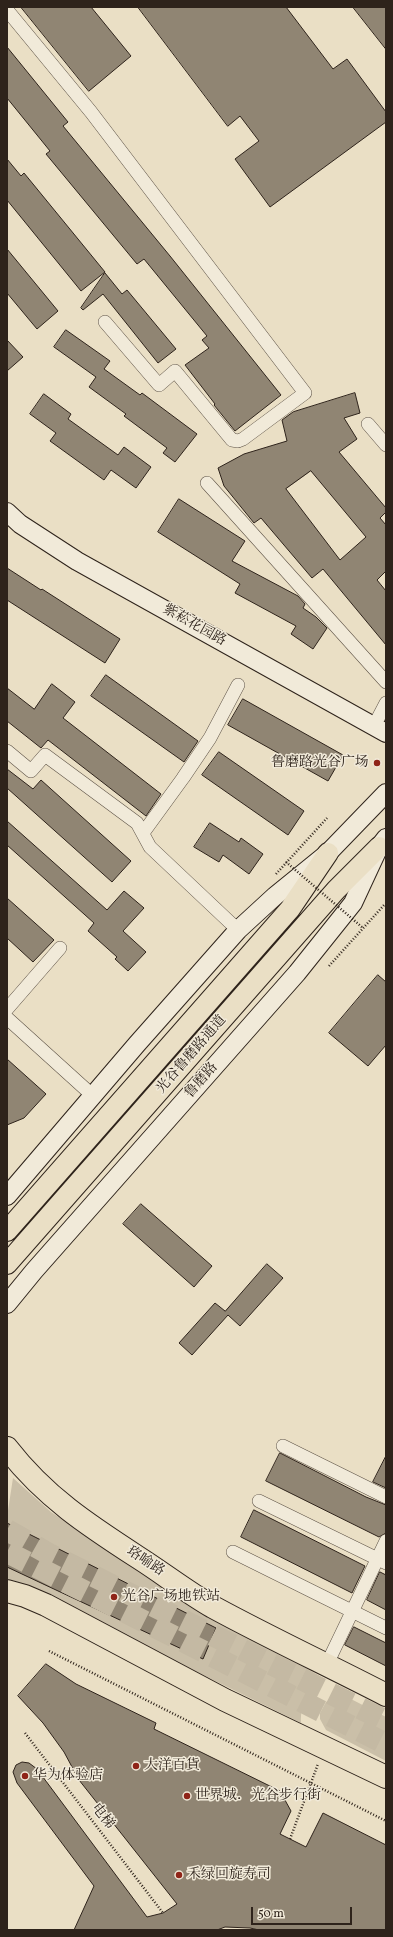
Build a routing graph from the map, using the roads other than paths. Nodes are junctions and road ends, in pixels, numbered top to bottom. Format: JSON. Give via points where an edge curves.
{"nodes":[{"id":1,"x":7,"y":10,"type":"edge"},
{"id":2,"x":105,"y":322,"type":"dead end"},
{"id":3,"x":368,"y":424,"type":"dead end"},
{"id":4,"x":386,"y":445,"type":"edge"},
{"id":5,"x":207,"y":483,"type":"dead end"},
{"id":6,"x":7,"y":512,"type":"edge"},
{"id":7,"x":386,"y":682,"type":"edge"},
{"id":8,"x":238,"y":685,"type":"dead end"},
{"id":9,"x":386,"y":703,"type":"edge"},
{"id":10,"x":380,"y":730,"type":"edge"},
{"id":11,"x":7,"y":751,"type":"edge"},
{"id":12,"x":386,"y":793,"type":"edge"},
{"id":13,"x":143,"y":834,"type":"junction"},
{"id":14,"x":383,"y":842,"type":"edge"},
{"id":15,"x":328,"y":853,"type":"junction"},
{"id":16,"x":238,"y":930,"type":"junction"},
{"id":17,"x":60,"y":948,"type":"dead end"},
{"id":18,"x":7,"y":1009,"type":"edge"},
{"id":19,"x":7,"y":1018,"type":"edge"},
{"id":20,"x":92,"y":1096,"type":"junction"},
{"id":21,"x":7,"y":1196,"type":"edge"},
{"id":22,"x":7,"y":1230,"type":"edge"},
{"id":23,"x":7,"y":1264,"type":"edge"},
{"id":24,"x":14,"y":1288,"type":"edge"},
{"id":25,"x":7,"y":1304,"type":"edge"},
{"id":26,"x":283,"y":1446,"type":"dead end"},
{"id":27,"x":7,"y":1447,"type":"edge"},
{"id":28,"x":7,"y":1456,"type":"edge"},
{"id":29,"x":386,"y":1497,"type":"edge"},
{"id":30,"x":259,"y":1501,"type":"dead end"},
{"id":31,"x":386,"y":1541,"type":"edge"},
{"id":32,"x":233,"y":1552,"type":"dead end"},
{"id":33,"x":382,"y":1561,"type":"edge"},
{"id":34,"x":7,"y":1591,"type":"edge"},
{"id":35,"x":353,"y":1612,"type":"junction"},
{"id":36,"x":386,"y":1628,"type":"edge"},
{"id":37,"x":327,"y":1664,"type":"junction"},
{"id":38,"x":386,"y":1695,"type":"edge"},
{"id":39,"x":386,"y":1777,"type":"edge"}],
"edges":[{"from":1,"to":2,"type":"street","via":[[91,112],[304,393],[243,439],[232,440],[175,371],[159,385]]},
{"from":3,"to":4,"type":"street"},
{"from":5,"to":7,"type":"street"},
{"from":6,"to":10,"type":"main road","name":"紫菘花园路","via":[[20,524],[77,561]]},
{"from":8,"to":13,"type":"street","via":[[210,738]]},
{"from":9,"to":10,"type":"street"},
{"from":11,"to":13,"type":"street","via":[[32,771],[45,755],[137,823]]},
{"from":12,"to":15,"type":"main road"},
{"from":13,"to":16,"type":"street","via":[[150,847]]},
{"from":14,"to":23,"type":"main road","name":"光谷鲁磨路通道","via":[[336,890]]},
{"from":14,"to":24,"type":"main road","name":"鲁磨路","via":[[353,903],[297,973]]},
{"from":15,"to":16,"type":"main road"},
{"from":15,"to":22,"type":"main road","name":"光谷鲁磨路通道","via":[[290,909]]},
{"from":16,"to":20,"type":"main road"},
{"from":17,"to":18,"type":"street"},
{"from":19,"to":20,"type":"street"},
{"from":20,"to":21,"type":"main road"},
{"from":24,"to":25,"type":"main road","name":"鲁磨路"},
{"from":26,"to":29,"type":"street"},
{"from":27,"to":28,"type":"highway"},
{"from":27,"to":37,"type":"highway","name":"珞喻路","via":[[25,1472],[44,1490],[96,1530],[211,1606],[283,1645]]},
{"from":30,"to":33,"type":"street"},
{"from":31,"to":33,"type":"street"},
{"from":32,"to":35,"type":"street"},
{"from":33,"to":35,"type":"street"},
{"from":34,"to":39,"type":"highway","via":[[46,1605],[225,1700]]},
{"from":35,"to":36,"type":"street"},
{"from":35,"to":37,"type":"street"},
{"from":37,"to":38,"type":"highway","name":"珞喻路"}]}
